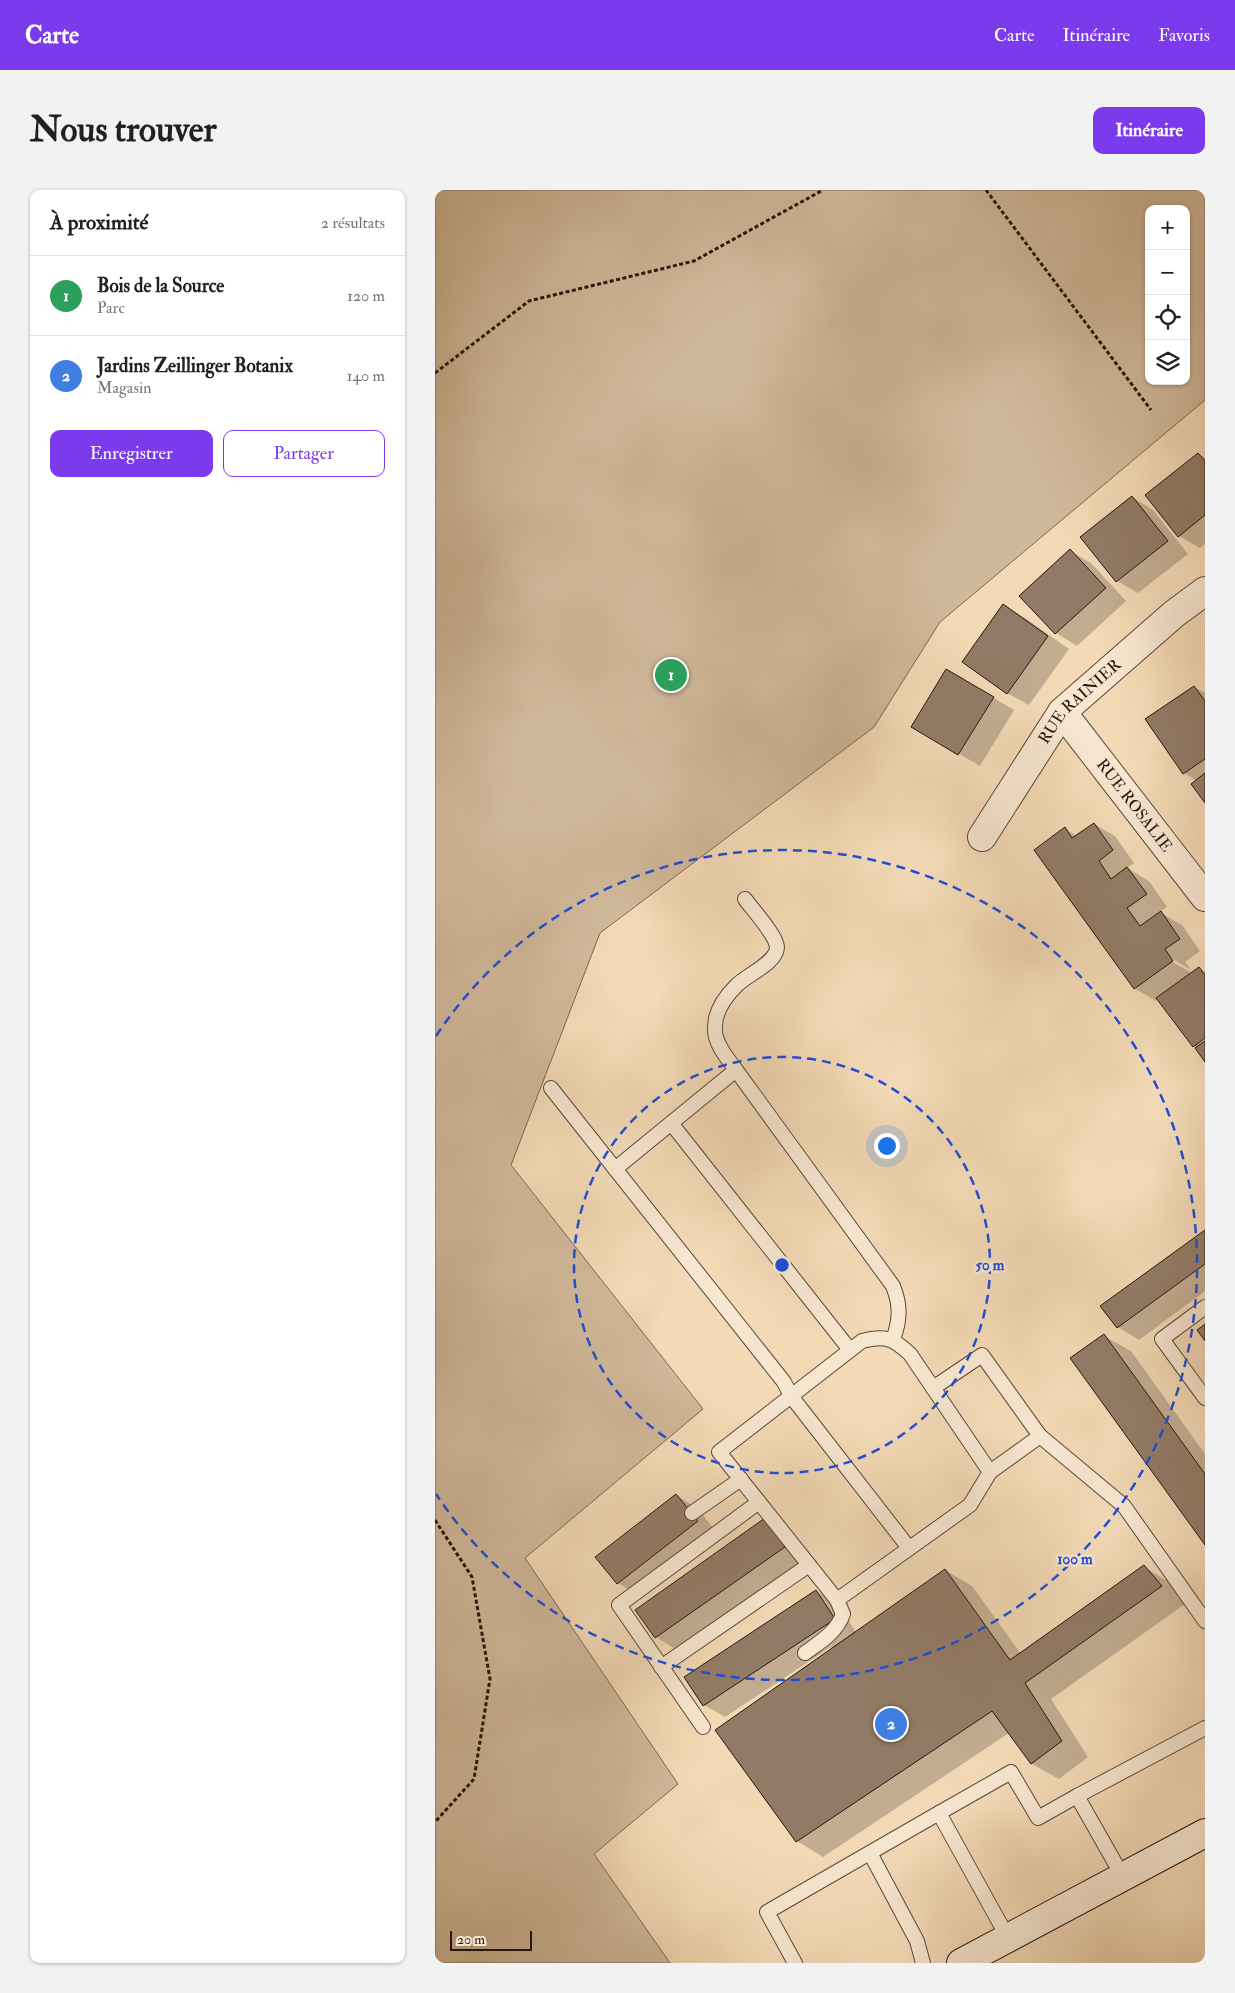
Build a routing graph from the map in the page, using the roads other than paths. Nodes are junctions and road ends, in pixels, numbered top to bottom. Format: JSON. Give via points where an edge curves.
{"nodes":[{"id":1,"x":1205,"y":591,"type":"edge"},
{"id":2,"x":1062,"y":712,"type":"junction"},
{"id":3,"x":982,"y":837,"type":"dead end"},
{"id":4,"x":1205,"y":897,"type":"edge"},
{"id":5,"x":745,"y":899,"type":"dead end"},
{"id":6,"x":736,"y":1070,"type":"junction"},
{"id":7,"x":551,"y":1088,"type":"dead end"},
{"id":8,"x":671,"y":1123,"type":"junction"},
{"id":9,"x":615,"y":1168,"type":"junction"},
{"id":10,"x":1205,"y":1307,"type":"edge"},
{"id":11,"x":893,"y":1340,"type":"junction"},
{"id":12,"x":850,"y":1350,"type":"junction"},
{"id":13,"x":933,"y":1388,"type":"junction"},
{"id":14,"x":791,"y":1396,"type":"junction"},
{"id":15,"x":1205,"y":1398,"type":"edge"},
{"id":16,"x":1040,"y":1436,"type":"junction"},
{"id":17,"x":990,"y":1472,"type":"junction"},
{"id":18,"x":741,"y":1479,"type":"junction"},
{"id":19,"x":759,"y":1502,"type":"junction"},
{"id":20,"x":692,"y":1513,"type":"dead end"},
{"id":21,"x":909,"y":1548,"type":"junction"},
{"id":22,"x":809,"y":1565,"type":"junction"},
{"id":23,"x":837,"y":1600,"type":"junction"},
{"id":24,"x":1205,"y":1621,"type":"edge"},
{"id":25,"x":805,"y":1653,"type":"dead end"},
{"id":26,"x":661,"y":1667,"type":"junction"},
{"id":27,"x":703,"y":1727,"type":"dead end"},
{"id":28,"x":1205,"y":1728,"type":"edge"},
{"id":29,"x":1077,"y":1796,"type":"junction"},
{"id":30,"x":939,"y":1813,"type":"junction"},
{"id":31,"x":1205,"y":1834,"type":"edge"},
{"id":32,"x":870,"y":1853,"type":"junction"},
{"id":33,"x":1123,"y":1877,"type":"junction"},
{"id":34,"x":1008,"y":1938,"type":"junction"},
{"id":35,"x":795,"y":1963,"type":"edge"},
{"id":36,"x":923,"y":1963,"type":"edge"},
{"id":37,"x":961,"y":1963,"type":"edge"}],
"edges":[{"from":1,"to":2,"type":"street","name":"RUE RAINIER"},
{"from":2,"to":3,"type":"street","name":"RUE RAINIER"},
{"from":2,"to":4,"type":"street","name":"RUE ROSALIE"},
{"from":5,"to":6,"type":"lane","via":[[775,939],[777,947],[769,962],[736,985],[717,1013],[715,1035]]},
{"from":6,"to":8,"type":"lane"},
{"from":6,"to":11,"type":"lane","via":[[893,1286],[900,1311]]},
{"from":7,"to":9,"type":"lane"},
{"from":8,"to":9,"type":"lane"},
{"from":8,"to":12,"type":"lane"},
{"from":9,"to":14,"type":"lane","via":[[784,1382]]},
{"from":10,"to":15,"type":"lane","via":[[1162,1339]]},
{"from":11,"to":12,"type":"lane","via":[[861,1341]]},
{"from":11,"to":13,"type":"lane","via":[[910,1354]]},
{"from":12,"to":14,"type":"lane"},
{"from":13,"to":16,"type":"lane","via":[[982,1355]]},
{"from":13,"to":17,"type":"lane"},
{"from":14,"to":18,"type":"lane","via":[[719,1452]]},
{"from":14,"to":21,"type":"lane"},
{"from":16,"to":17,"type":"lane"},
{"from":16,"to":24,"type":"lane","via":[[1124,1506]]},
{"from":17,"to":21,"type":"lane","via":[[969,1505]]},
{"from":18,"to":19,"type":"lane"},
{"from":18,"to":20,"type":"lane"},
{"from":19,"to":22,"type":"lane"},
{"from":19,"to":26,"type":"lane","via":[[619,1605]]},
{"from":21,"to":23,"type":"lane"},
{"from":22,"to":23,"type":"lane"},
{"from":22,"to":26,"type":"lane"},
{"from":23,"to":25,"type":"lane","via":[[843,1614],[841,1621],[836,1629]]},
{"from":26,"to":27,"type":"lane"},
{"from":28,"to":29,"type":"lane"},
{"from":29,"to":30,"type":"lane","via":[[1038,1818],[1011,1772]]},
{"from":29,"to":33,"type":"lane"},
{"from":30,"to":32,"type":"lane"},
{"from":30,"to":34,"type":"lane"},
{"from":31,"to":33,"type":"street"},
{"from":32,"to":35,"type":"lane","via":[[767,1912]]},
{"from":32,"to":36,"type":"lane","via":[[917,1941]]},
{"from":33,"to":34,"type":"street"},
{"from":34,"to":37,"type":"street"}]}
